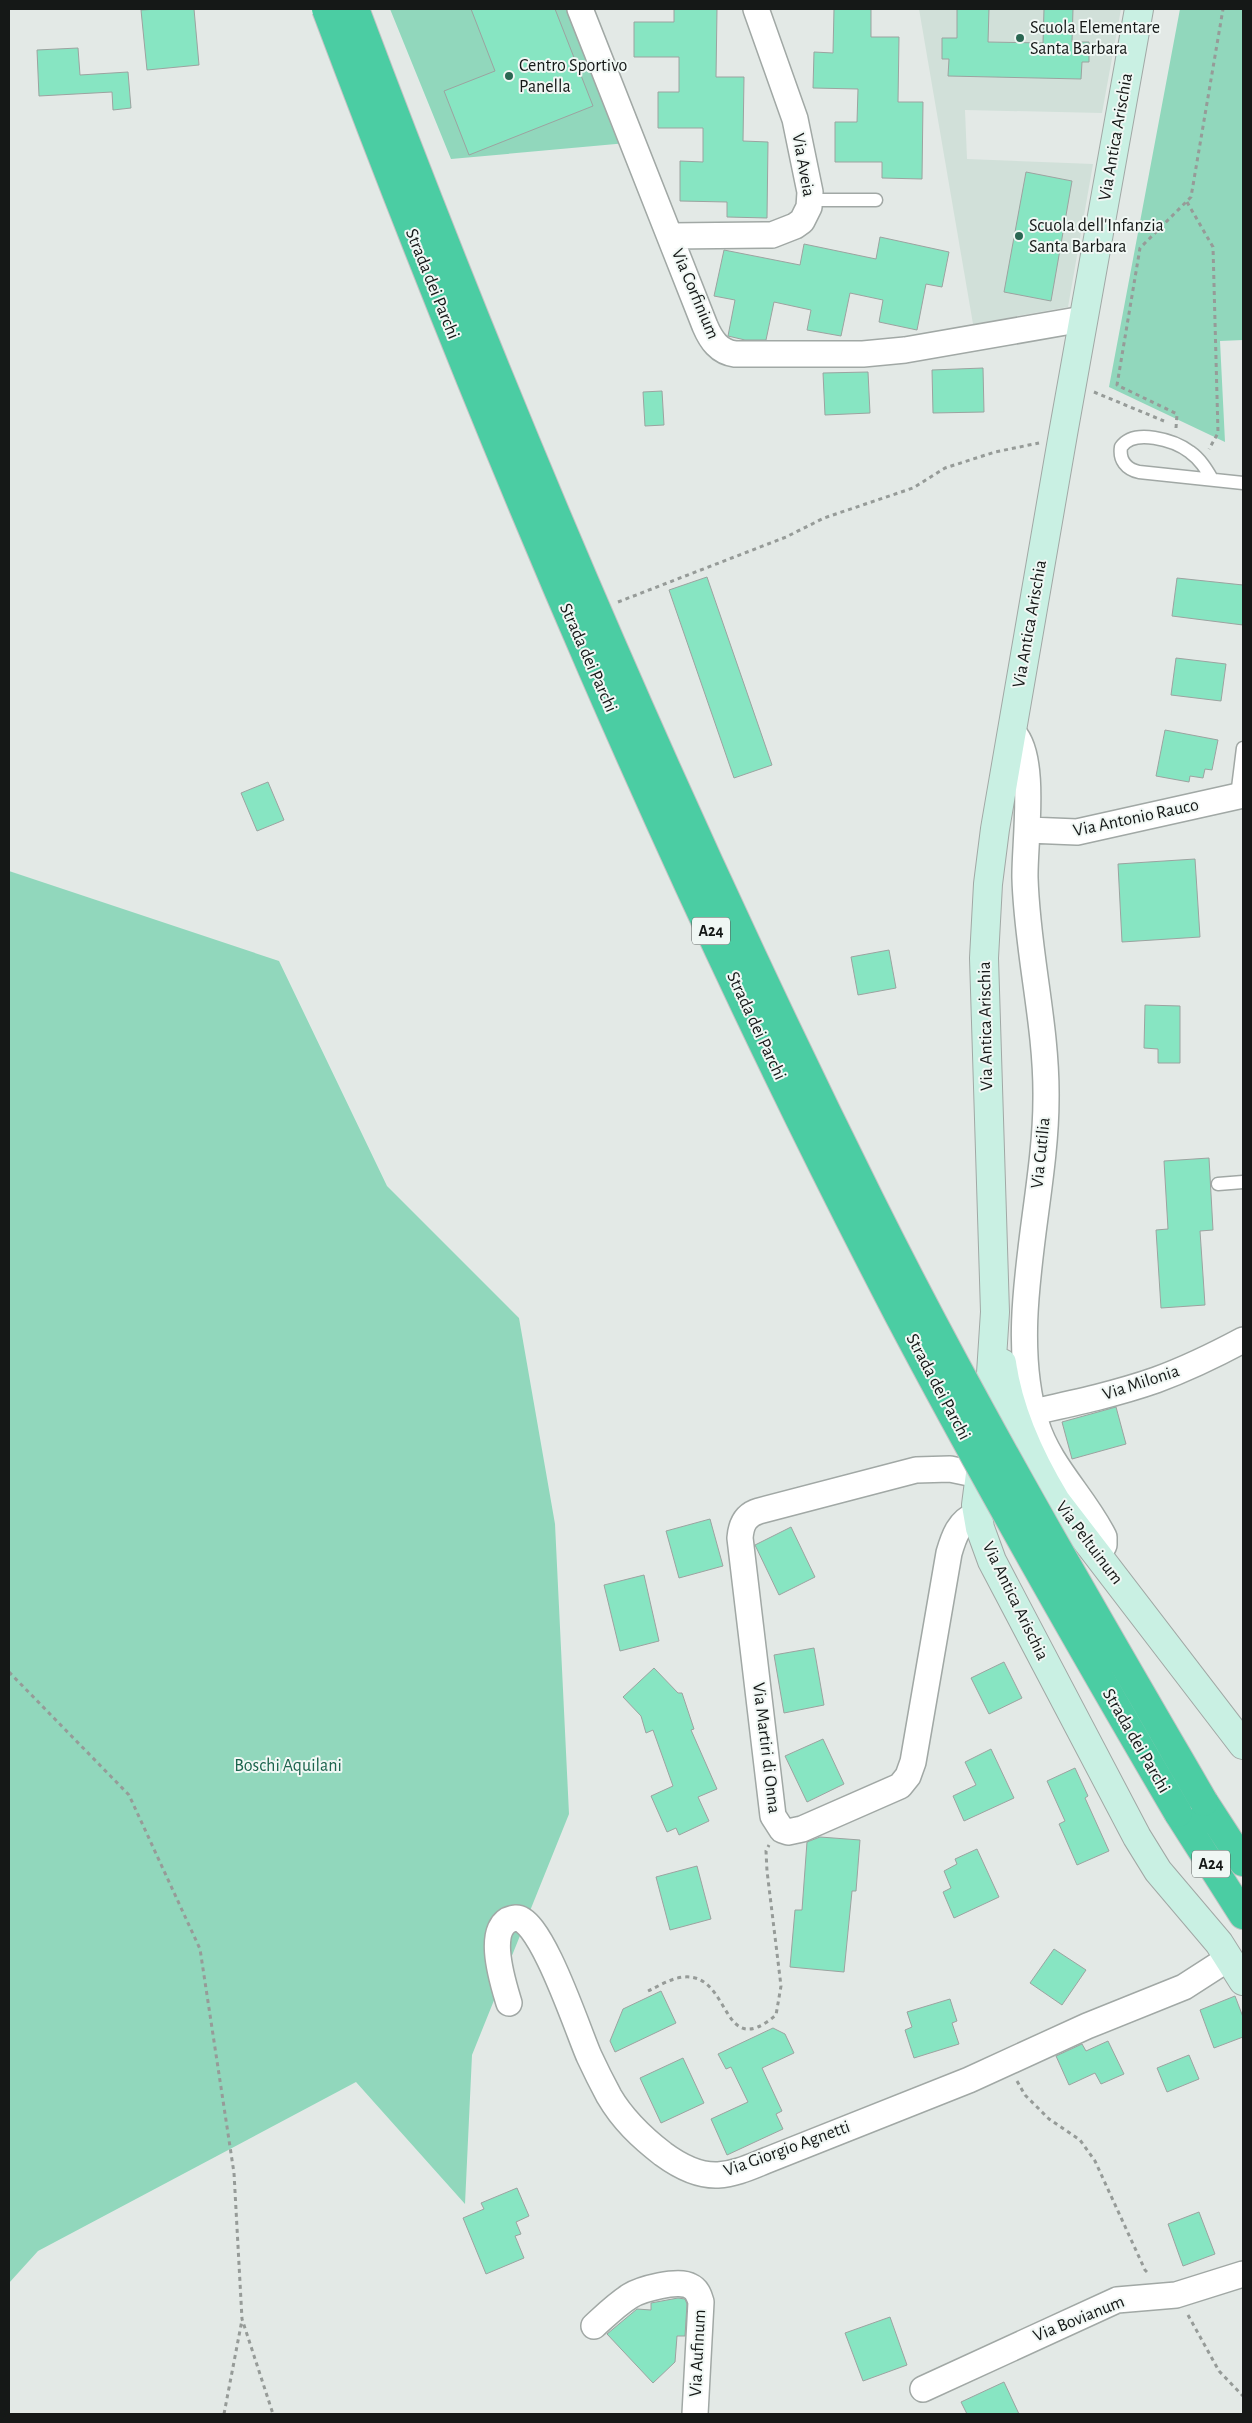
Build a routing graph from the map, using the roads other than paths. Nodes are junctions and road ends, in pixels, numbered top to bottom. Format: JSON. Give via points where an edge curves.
{"nodes":[{"id":1,"x":326,"y":9,"type":"edge"},
{"id":2,"x":355,"y":9,"type":"edge"},
{"id":3,"x":580,"y":9,"type":"edge"},
{"id":4,"x":756,"y":9,"type":"edge"},
{"id":5,"x":1139,"y":9,"type":"edge"},
{"id":6,"x":811,"y":200,"type":"junction"},
{"id":7,"x":876,"y":200,"type":"dead end"},
{"id":8,"x":671,"y":236,"type":"junction"},
{"id":9,"x":1083,"y":319,"type":"junction"},
{"id":10,"x":1212,"y":480,"type":"junction"},
{"id":11,"x":1243,"y":483,"type":"edge"},
{"id":12,"x":1012,"y":732,"type":"junction"},
{"id":13,"x":1243,"y":748,"type":"edge"},
{"id":14,"x":1240,"y":795,"type":"edge"},
{"id":15,"x":1028,"y":830,"type":"junction"},
{"id":16,"x":1243,"y":1182,"type":"edge"},
{"id":17,"x":1218,"y":1184,"type":"dead end"},
{"id":18,"x":995,"y":1312,"type":"junction"},
{"id":19,"x":1243,"y":1340,"type":"edge"},
{"id":20,"x":1033,"y":1412,"type":"junction"},
{"id":21,"x":980,"y":1475,"type":"junction"},
{"id":22,"x":1040,"y":1475,"type":"junction"},
{"id":23,"x":1056,"y":1501,"type":"junction"},
{"id":24,"x":978,"y":1521,"type":"junction"},
{"id":25,"x":1098,"y":1556,"type":"junction"},
{"id":26,"x":1243,"y":1745,"type":"edge"},
{"id":27,"x":1243,"y":1862,"type":"edge"},
{"id":28,"x":1243,"y":1915,"type":"edge"},
{"id":29,"x":1236,"y":1970,"type":"edge"},
{"id":30,"x":508,"y":2003,"type":"dead end"},
{"id":31,"x":1243,"y":2274,"type":"edge"},
{"id":32,"x":594,"y":2326,"type":"dead end"},
{"id":33,"x":923,"y":2389,"type":"dead end"},
{"id":34,"x":694,"y":2414,"type":"edge"}],
"edges":[{"from":1,"to":28,"type":"highway","name":"Strada dei Parchi","number":"A24","bridge":true,"via":[[392,185],[576,631],[709,927],[800,1119],[898,1314],[1065,1619],[1178,1813]]},
{"from":2,"to":27,"type":"highway","name":"Strada dei Parchi","number":"A24","bridge":true,"via":[[416,173],[544,490],[733,916],[864,1187],[1018,1479],[1204,1802]]},
{"from":3,"to":8,"type":"street","name":"Via Corfinium"},
{"from":4,"to":6,"type":"street","name":"Via Aveia","via":[[794,119]]},
{"from":5,"to":9,"type":"main road","name":"Via Antica Arischia"},
{"from":6,"to":7,"type":"lane"},
{"from":6,"to":8,"type":"street","name":"Via Aveia","via":[[802,221],[781,233]]},
{"from":8,"to":9,"type":"street","name":"Via Corfinium","via":[[711,339],[730,353],[863,354],[905,350]]},
{"from":9,"to":12,"type":"main road","name":"Via Antica Arischia"},
{"from":10,"to":10,"type":"lane","via":[[1134,471],[1120,455],[1124,444],[1135,438],[1175,444],[1202,462]]},
{"from":10,"to":11,"type":"lane"},
{"from":12,"to":15,"type":"street","name":"Via Cutilia","via":[[1019,739],[1024,755]]},
{"from":12,"to":18,"type":"main road","name":"Via Antica Arischia","via":[[995,829],[985,937]]},
{"from":13,"to":14,"type":"lane"},
{"from":14,"to":15,"type":"street","name":"Via Antonio Rauco","via":[[1077,832]]},
{"from":15,"to":20,"type":"street","name":"Via Cutilia","via":[[1027,908],[1046,1098],[1026,1314],[1026,1370]]},
{"from":16,"to":17,"type":"lane"},
{"from":18,"to":21,"type":"main road","name":"Via Antica Arischia"},
{"from":18,"to":22,"type":"main road","name":"Via Peltuinum","via":[[1009,1398]]},
{"from":19,"to":20,"type":"street","name":"Via Milonia","via":[[1197,1364],[1156,1380]]},
{"from":20,"to":25,"type":"street","name":"Via Cutilia","via":[[1048,1451],[1104,1537]]},
{"from":21,"to":22,"type":"main road","via":[[990,1464],[1013,1459],[1032,1467]]},
{"from":21,"to":24,"type":"main road","name":"Via Antica Arischia","via":[[976,1496]]},
{"from":21,"to":24,"type":"street","name":"Via Martiri di Onna","via":[[950,1469],[916,1470],[759,1511],[744,1522],[740,1538],[773,1816],[778,1827],[788,1832],[802,1829],[896,1788],[908,1776],[949,1553],[964,1521]]},
{"from":22,"to":23,"type":"main road","name":"Via Peltuinum"},
{"from":23,"to":24,"type":"main road","via":[[1048,1520],[1028,1535],[998,1537]]},
{"from":23,"to":25,"type":"main road","name":"Via Peltuinum"},
{"from":24,"to":29,"type":"main road","name":"Via Antica Arischia","via":[[999,1576],[1137,1837],[1172,1890],[1219,1943]]},
{"from":25,"to":26,"type":"main road","name":"Via Peltuinum"},
{"from":29,"to":30,"type":"street","name":"Via Giorgio Agnetti","via":[[1087,2026],[969,2080],[765,2161],[717,2175],[693,2171],[670,2159],[642,2138],[624,2119],[588,2055],[569,2003],[536,1935],[524,1920],[516,1918],[500,1930],[497,1945],[498,1966]]},
{"from":31,"to":33,"type":"street","name":"Via Bovianum","via":[[1170,2295],[1117,2300]]},
{"from":32,"to":34,"type":"street","name":"Via Aufinum","via":[[619,2303],[644,2289],[680,2283],[697,2291],[701,2302]]}]}
